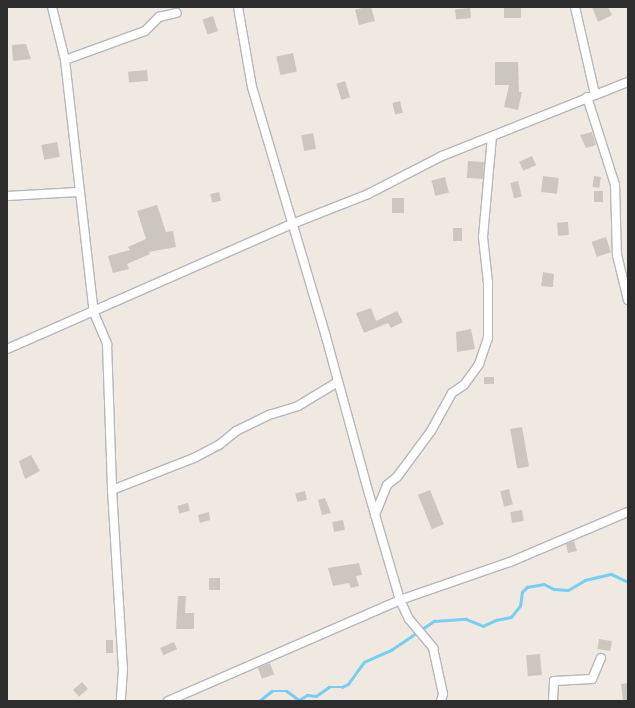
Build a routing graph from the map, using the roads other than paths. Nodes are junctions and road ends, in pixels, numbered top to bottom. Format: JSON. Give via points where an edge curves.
{"nodes":[{"id":1,"x":52,"y":7,"type":"edge"},
{"id":2,"x":238,"y":7,"type":"edge"},
{"id":3,"x":575,"y":7,"type":"edge"},
{"id":4,"x":177,"y":13,"type":"dead end"},
{"id":5,"x":64,"y":60,"type":"junction"},
{"id":6,"x":628,"y":82,"type":"edge"},
{"id":7,"x":595,"y":94,"type":"junction"},
{"id":8,"x":587,"y":97,"type":"junction"},
{"id":9,"x":492,"y":136,"type":"junction"},
{"id":10,"x":78,"y":192,"type":"junction"},
{"id":11,"x":7,"y":196,"type":"edge"},
{"id":12,"x":292,"y":224,"type":"junction"},
{"id":13,"x":628,"y":300,"type":"edge"},
{"id":14,"x":94,"y":312,"type":"junction"},
{"id":15,"x":7,"y":349,"type":"edge"},
{"id":16,"x":336,"y":383,"type":"junction"},
{"id":17,"x":112,"y":490,"type":"junction"},
{"id":18,"x":628,"y":512,"type":"edge"},
{"id":19,"x":375,"y":515,"type":"junction"},
{"id":20,"x":400,"y":600,"type":"junction"},
{"id":21,"x":601,"y":658,"type":"dead end"},
{"id":22,"x":121,"y":701,"type":"edge"},
{"id":23,"x":168,"y":701,"type":"edge"},
{"id":24,"x":441,"y":701,"type":"edge"},
{"id":25,"x":553,"y":701,"type":"edge"}],
"edges":[{"from":1,"to":5,"type":"street"},
{"from":2,"to":12,"type":"street","via":[[252,87]]},
{"from":3,"to":7,"type":"street"},
{"from":4,"to":5,"type":"street","via":[[159,17],[145,31]]},
{"from":5,"to":10,"type":"street"},
{"from":6,"to":7,"type":"street"},
{"from":7,"to":8,"type":"street"},
{"from":8,"to":9,"type":"street"},
{"from":8,"to":13,"type":"street","via":[[614,185],[617,255]]},
{"from":9,"to":12,"type":"street","via":[[442,156],[368,194]]},
{"from":9,"to":19,"type":"street","via":[[483,237],[488,283],[488,338],[479,364],[464,385],[452,393],[431,431],[397,477],[387,485]]},
{"from":10,"to":11,"type":"street"},
{"from":10,"to":14,"type":"street","via":[[90,265]]},
{"from":12,"to":14,"type":"street"},
{"from":12,"to":16,"type":"street","via":[[326,337]]},
{"from":14,"to":15,"type":"street"},
{"from":14,"to":17,"type":"street","via":[[107,344]]},
{"from":16,"to":17,"type":"street","via":[[298,406],[269,415],[236,431],[219,445],[196,457]]},
{"from":16,"to":19,"type":"street"},
{"from":17,"to":22,"type":"street","via":[[123,669]]},
{"from":18,"to":20,"type":"street","via":[[510,562]]},
{"from":19,"to":20,"type":"street"},
{"from":20,"to":23,"type":"street"},
{"from":20,"to":24,"type":"street","via":[[409,619],[433,648],[443,694]]},
{"from":21,"to":25,"type":"street","via":[[592,679],[554,681]]}]}
